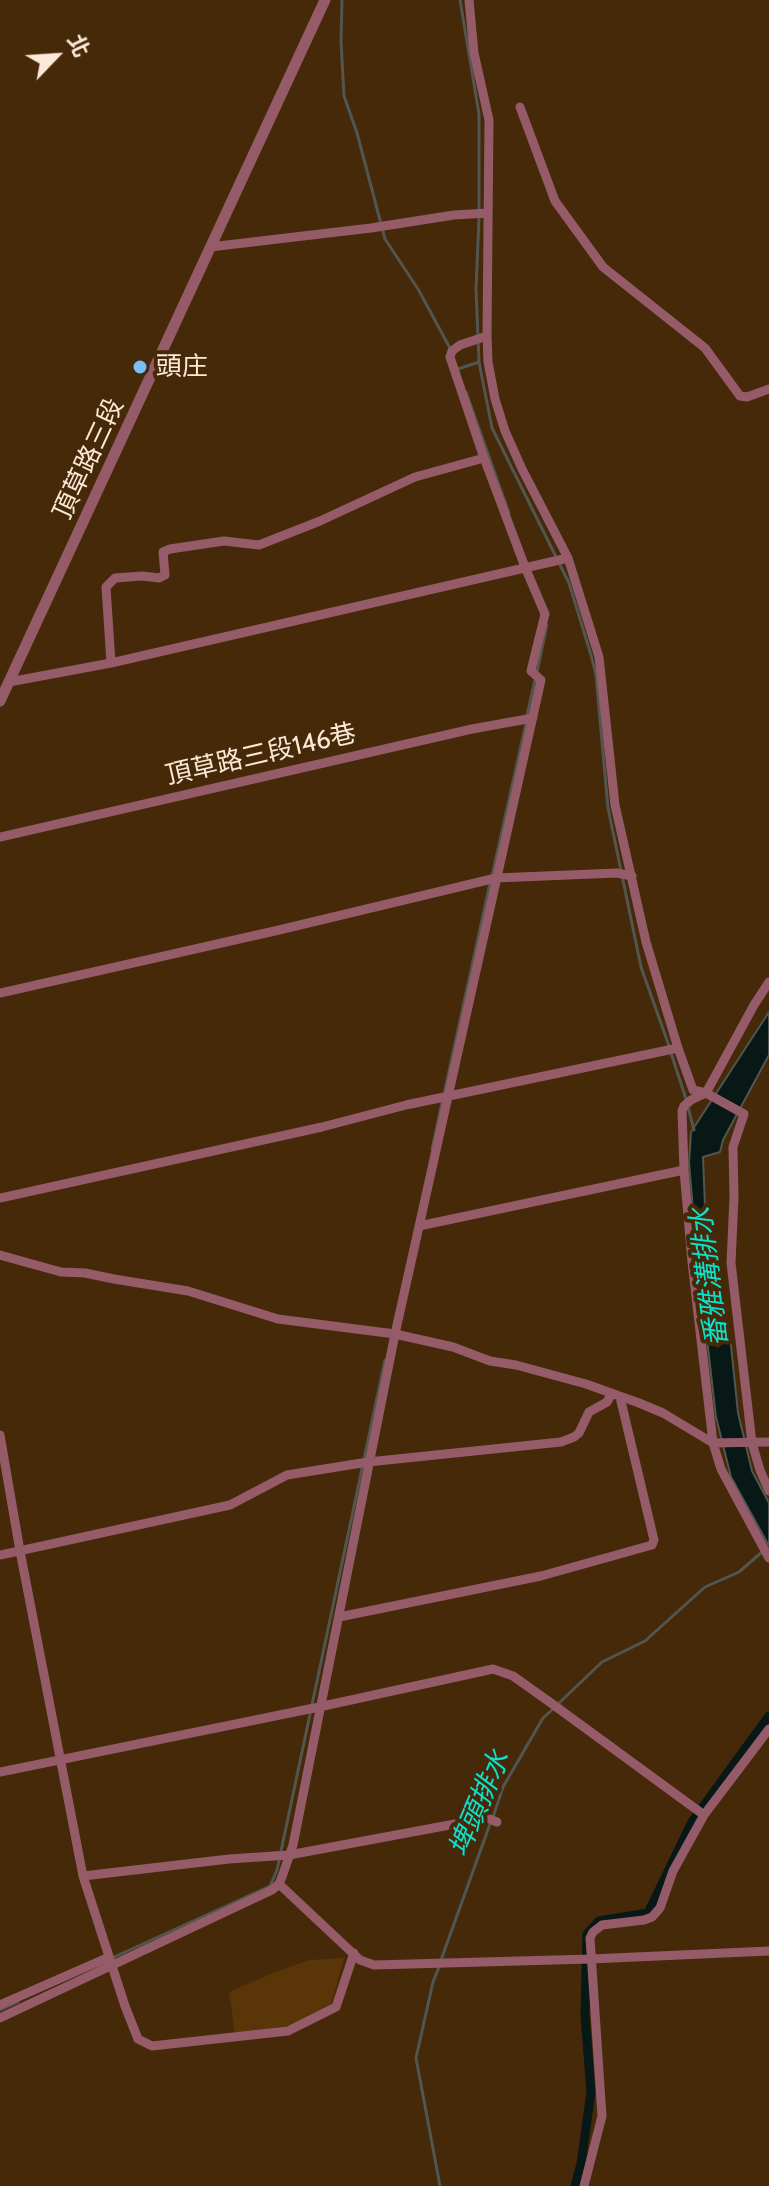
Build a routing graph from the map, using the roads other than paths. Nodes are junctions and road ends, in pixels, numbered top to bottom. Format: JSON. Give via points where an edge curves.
{"nodes":[{"id":1,"x":325,"y":0,"type":"edge"},
{"id":2,"x":469,"y":0,"type":"edge"},
{"id":3,"x":520,"y":107,"type":"dead end"},
{"id":4,"x":482,"y":214,"type":"junction"},
{"id":5,"x":210,"y":247,"type":"junction"},
{"id":6,"x":487,"y":336,"type":"junction"},
{"id":7,"x":769,"y":389,"type":"edge"},
{"id":8,"x":484,"y":458,"type":"junction"},
{"id":9,"x":568,"y":558,"type":"junction"},
{"id":10,"x":525,"y":567,"type":"junction"},
{"id":11,"x":111,"y":663,"type":"junction"},
{"id":12,"x":9,"y":682,"type":"junction"},
{"id":13,"x":0,"y":701,"type":"edge"},
{"id":14,"x":533,"y":718,"type":"junction"},
{"id":15,"x":0,"y":837,"type":"edge"},
{"id":16,"x":625,"y":875,"type":"junction"},
{"id":17,"x":496,"y":878,"type":"junction"},
{"id":18,"x":769,"y":982,"type":"edge"},
{"id":19,"x":0,"y":993,"type":"edge"},
{"id":20,"x":672,"y":1050,"type":"junction"},
{"id":21,"x":706,"y":1093,"type":"junction"},
{"id":22,"x":449,"y":1096,"type":"junction"},
{"id":23,"x":684,"y":1170,"type":"junction"},
{"id":24,"x":0,"y":1198,"type":"edge"},
{"id":25,"x":419,"y":1226,"type":"junction"},
{"id":26,"x":0,"y":1255,"type":"edge"},
{"id":27,"x":395,"y":1334,"type":"junction"},
{"id":28,"x":616,"y":1395,"type":"junction"},
{"id":29,"x":0,"y":1435,"type":"edge"},
{"id":30,"x":769,"y":1442,"type":"edge"},
{"id":31,"x":713,"y":1443,"type":"junction"},
{"id":32,"x":752,"y":1443,"type":"junction"},
{"id":33,"x":368,"y":1462,"type":"junction"},
{"id":34,"x":769,"y":1491,"type":"edge"},
{"id":35,"x":20,"y":1551,"type":"junction"},
{"id":36,"x":0,"y":1555,"type":"edge"},
{"id":37,"x":769,"y":1558,"type":"edge"},
{"id":38,"x":339,"y":1617,"type":"junction"},
{"id":39,"x":319,"y":1707,"type":"junction"},
{"id":40,"x":769,"y":1729,"type":"edge"},
{"id":41,"x":61,"y":1759,"type":"junction"},
{"id":42,"x":0,"y":1772,"type":"edge"},
{"id":43,"x":700,"y":1812,"type":"junction"},
{"id":44,"x":497,"y":1822,"type":"dead end"},
{"id":45,"x":289,"y":1855,"type":"junction"},
{"id":46,"x":83,"y":1876,"type":"junction"},
{"id":47,"x":279,"y":1884,"type":"junction"},
{"id":48,"x":769,"y":1951,"type":"edge"},
{"id":49,"x":354,"y":1953,"type":"junction"},
{"id":50,"x":591,"y":1959,"type":"junction"},
{"id":51,"x":110,"y":1960,"type":"junction"},
{"id":52,"x":0,"y":2005,"type":"edge"},
{"id":53,"x":0,"y":2018,"type":"edge"},
{"id":54,"x":584,"y":2186,"type":"edge"}],
"edges":[{"from":1,"to":5,"type":"street","name":"頂草路三段"},
{"from":2,"to":4,"type":"street","via":[[489,120]]},
{"from":3,"to":7,"type":"street","via":[[555,201],[603,267],[705,348],[740,396]]},
{"from":4,"to":5,"type":"street"},
{"from":4,"to":6,"type":"street"},
{"from":5,"to":12,"type":"street","name":"頂草路三段"},
{"from":6,"to":8,"type":"street","via":[[460,345],[450,357]]},
{"from":6,"to":9,"type":"street","via":[[505,431]]},
{"from":8,"to":10,"type":"street"},
{"from":8,"to":11,"type":"street","via":[[415,477],[259,545],[224,541],[170,549],[163,552],[165,575],[159,578],[115,578],[106,587]]},
{"from":9,"to":10,"type":"street"},
{"from":9,"to":16,"type":"street","via":[[599,657]]},
{"from":10,"to":11,"type":"street"},
{"from":10,"to":14,"type":"street","via":[[545,614],[531,671],[541,680]]},
{"from":11,"to":12,"type":"street"},
{"from":12,"to":13,"type":"street","name":"頂草路三段"},
{"from":14,"to":15,"type":"street","name":"頂草路三段146巷"},
{"from":14,"to":17,"type":"street"},
{"from":16,"to":17,"type":"street"},
{"from":16,"to":20,"type":"street"},
{"from":17,"to":19,"type":"street"},
{"from":17,"to":22,"type":"street"},
{"from":18,"to":21,"type":"street"},
{"from":20,"to":21,"type":"street","via":[[693,1090]]},
{"from":20,"to":22,"type":"street"},
{"from":21,"to":23,"type":"street","via":[[682,1111]]},
{"from":21,"to":32,"type":"street","via":[[744,1114],[733,1147],[731,1263]]},
{"from":22,"to":24,"type":"street"},
{"from":22,"to":25,"type":"street"},
{"from":23,"to":25,"type":"street"},
{"from":23,"to":31,"type":"street"},
{"from":25,"to":27,"type":"street"},
{"from":26,"to":27,"type":"street","via":[[61,1272],[188,1291],[278,1319]]},
{"from":27,"to":28,"type":"street"},
{"from":27,"to":33,"type":"street"},
{"from":28,"to":31,"type":"street","via":[[663,1413]]},
{"from":28,"to":33,"type":"street","via":[[589,1412],[579,1433],[561,1442]]},
{"from":28,"to":38,"type":"street","via":[[652,1545],[541,1576]]},
{"from":29,"to":35,"type":"street"},
{"from":30,"to":32,"type":"street"},
{"from":31,"to":32,"type":"street"},
{"from":31,"to":37,"type":"street","via":[[721,1469]]},
{"from":32,"to":34,"type":"street"},
{"from":33,"to":35,"type":"street","via":[[287,1475],[230,1505]]},
{"from":33,"to":38,"type":"street"},
{"from":35,"to":36,"type":"street"},
{"from":35,"to":41,"type":"street"},
{"from":38,"to":39,"type":"street"},
{"from":39,"to":41,"type":"street"},
{"from":39,"to":43,"type":"street","via":[[493,1669],[555,1705]]},
{"from":39,"to":45,"type":"street"},
{"from":40,"to":43,"type":"street"},
{"from":41,"to":42,"type":"street"},
{"from":41,"to":46,"type":"street"},
{"from":43,"to":50,"type":"street","via":[[660,1908],[644,1920],[602,1925],[590,1938]]},
{"from":44,"to":45,"type":"street","via":[[487,1818]]},
{"from":45,"to":46,"type":"street"},
{"from":45,"to":47,"type":"street"},
{"from":46,"to":51,"type":"street"},
{"from":47,"to":49,"type":"street"},
{"from":47,"to":51,"type":"street"},
{"from":48,"to":50,"type":"street"},
{"from":49,"to":50,"type":"street","via":[[374,1965]]},
{"from":49,"to":51,"type":"street","via":[[336,2007],[288,2031],[152,2046],[138,2039]]},
{"from":50,"to":54,"type":"street","via":[[602,2116]]},
{"from":51,"to":52,"type":"street"},
{"from":51,"to":53,"type":"street"}]}
